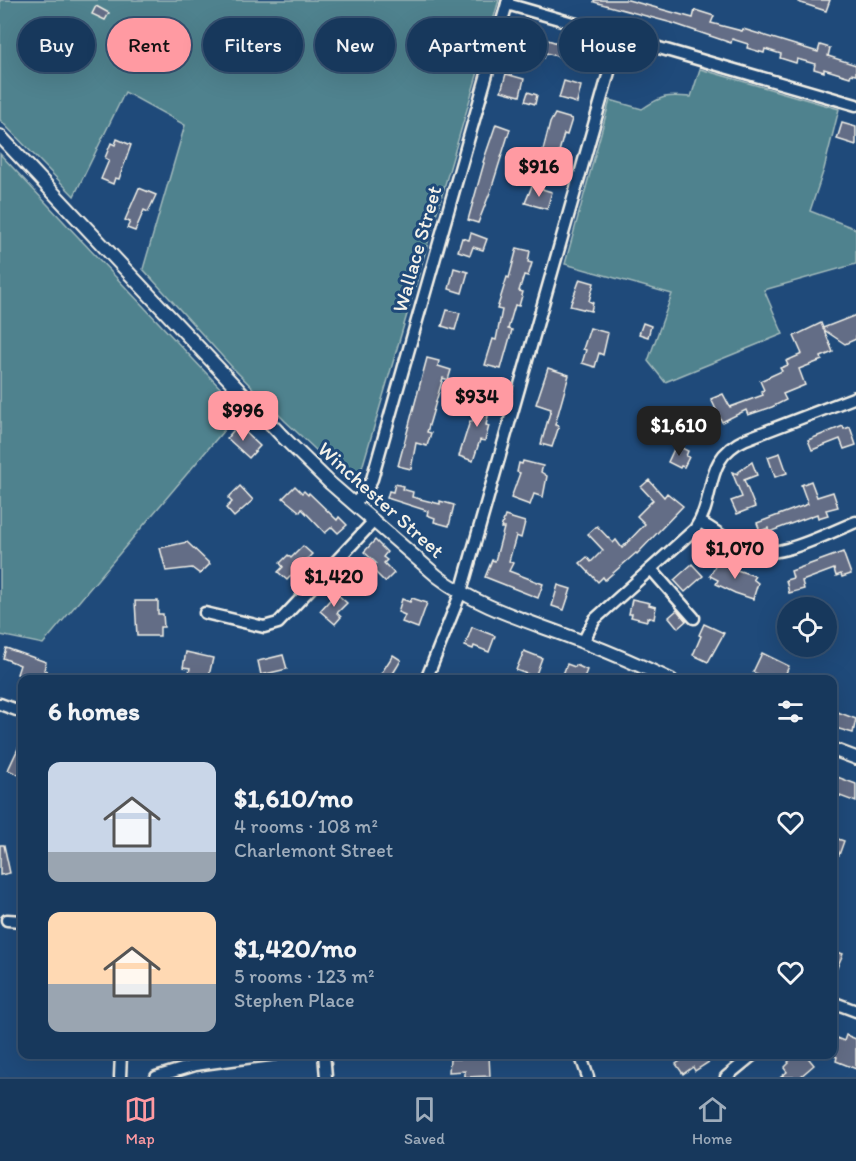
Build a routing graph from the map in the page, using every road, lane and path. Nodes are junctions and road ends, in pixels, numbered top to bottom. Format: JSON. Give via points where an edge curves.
{"nodes":[{"id":1,"x":508,"y":2,"type":"edge"},
{"id":2,"x":559,"y":18,"type":"edge"},
{"id":3,"x":658,"y":48,"type":"edge"},
{"id":4,"x":609,"y":72,"type":"edge"},
{"id":5,"x":856,"y":105,"type":"edge"},
{"id":6,"x":0,"y":136,"type":"edge"},
{"id":7,"x":856,"y":397,"type":"edge"},
{"id":8,"x":354,"y":504,"type":"junction"},
{"id":9,"x":374,"y":521,"type":"junction"},
{"id":10,"x":700,"y":522,"type":"junction"},
{"id":11,"x":856,"y":522,"type":"edge"},
{"id":12,"x":651,"y":569,"type":"junction"},
{"id":13,"x":461,"y":592,"type":"junction"},
{"id":14,"x":205,"y":613,"type":"dead end"},
{"id":15,"x":694,"y":618,"type":"dead end"},
{"id":16,"x":582,"y":642,"type":"junction"},
{"id":17,"x":428,"y":675,"type":"edge"},
{"id":18,"x":659,"y":675,"type":"edge"},
{"id":19,"x":0,"y":704,"type":"edge"},
{"id":20,"x":18,"y":711,"type":"edge"},
{"id":21,"x":837,"y":751,"type":"edge"},
{"id":22,"x":856,"y":758,"type":"edge"},
{"id":23,"x":7,"y":920,"type":"dead end"},
{"id":24,"x":18,"y":921,"type":"edge"},
{"id":25,"x":837,"y":1004,"type":"edge"},
{"id":26,"x":856,"y":1011,"type":"edge"},
{"id":27,"x":121,"y":1059,"type":"edge"},
{"id":28,"x":239,"y":1059,"type":"edge"},
{"id":29,"x":324,"y":1059,"type":"edge"},
{"id":30,"x":582,"y":1059,"type":"edge"},
{"id":31,"x":748,"y":1059,"type":"edge"},
{"id":32,"x":120,"y":1077,"type":"edge"},
{"id":33,"x":156,"y":1077,"type":"edge"},
{"id":34,"x":326,"y":1077,"type":"edge"},
{"id":35,"x":588,"y":1077,"type":"edge"},
{"id":36,"x":726,"y":1077,"type":"edge"}],
"edges":[{"from":1,"to":2,"type":"street"},
{"from":1,"to":8,"type":"street","name":"Wallace Street","via":[[371,482]]},
{"from":3,"to":5,"type":"street"},
{"from":4,"to":13,"type":"street"},
{"from":6,"to":8,"type":"street","name":"Winchester Street","via":[[282,436]]},
{"from":7,"to":10,"type":"street","via":[[729,448],[713,472]]},
{"from":8,"to":9,"type":"street","name":"Winchester Street"},
{"from":9,"to":13,"type":"street","name":"Winchester Street"},
{"from":9,"to":14,"type":"street","via":[[278,624],[264,627]]},
{"from":10,"to":11,"type":"street","via":[[746,550],[766,553]]},
{"from":10,"to":12,"type":"street"},
{"from":12,"to":15,"type":"street"},
{"from":12,"to":16,"type":"street","via":[[595,619]]},
{"from":13,"to":16,"type":"street","name":"Winchester Street"},
{"from":13,"to":17,"type":"street"},
{"from":16,"to":18,"type":"street","name":"Winchester Street"},
{"from":19,"to":20,"type":"street"},
{"from":21,"to":22,"type":"street"},
{"from":23,"to":24,"type":"street"},
{"from":25,"to":26,"type":"street"},
{"from":27,"to":32,"type":"street"},
{"from":28,"to":33,"type":"street","via":[[195,1065]]},
{"from":29,"to":34,"type":"street"},
{"from":30,"to":35,"type":"street"},
{"from":31,"to":36,"type":"street"}]}
